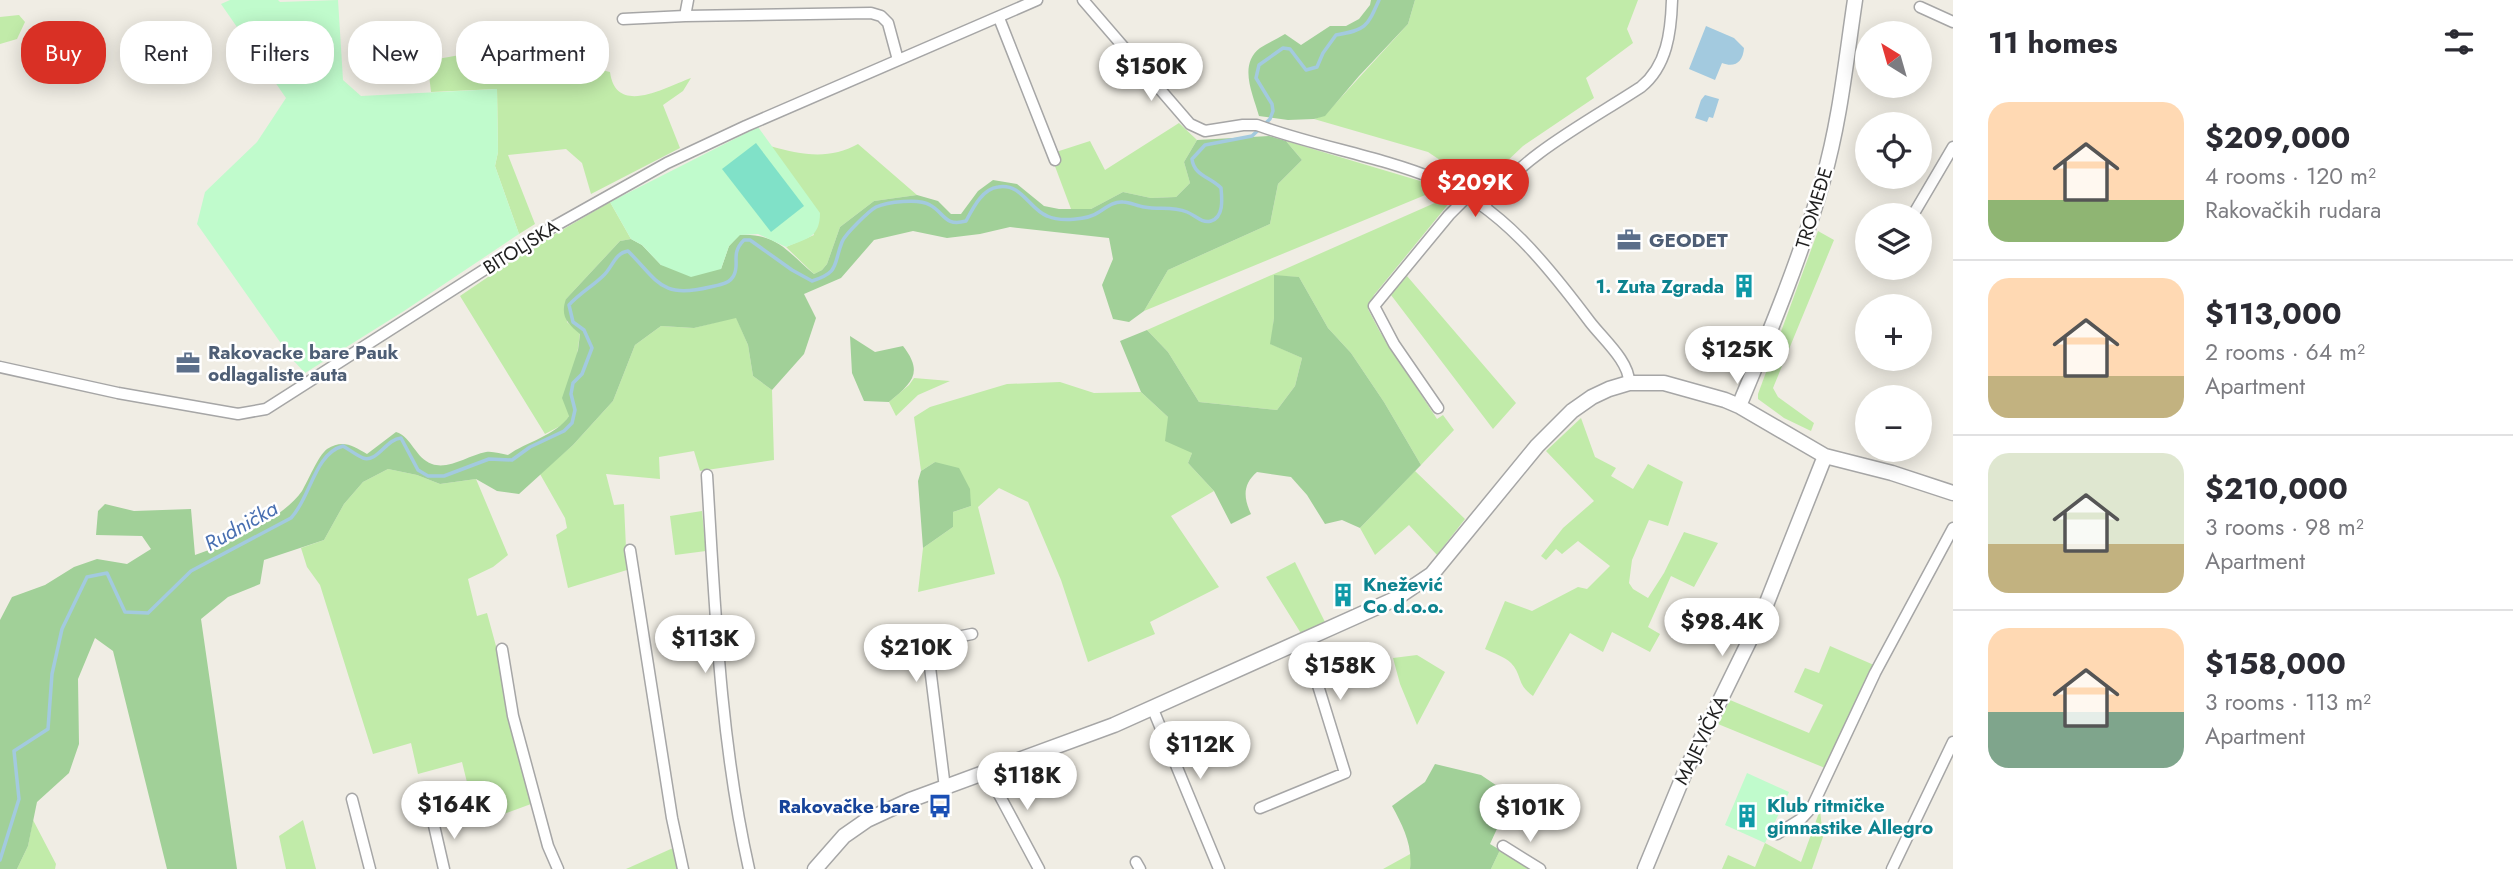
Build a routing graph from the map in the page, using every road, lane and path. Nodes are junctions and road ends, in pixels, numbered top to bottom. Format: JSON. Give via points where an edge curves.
{"nodes":[{"id":1,"x":688,"y":0,"type":"edge"},
{"id":2,"x":1037,"y":0,"type":"edge"},
{"id":3,"x":1083,"y":0,"type":"edge"},
{"id":4,"x":1672,"y":0,"type":"edge"},
{"id":5,"x":1855,"y":0,"type":"edge"},
{"id":6,"x":1920,"y":7,"type":"dead end"},
{"id":7,"x":685,"y":16,"type":"junction"},
{"id":8,"x":999,"y":18,"type":"junction"},
{"id":9,"x":623,"y":19,"type":"dead end"},
{"id":10,"x":1953,"y":22,"type":"edge"},
{"id":11,"x":898,"y":60,"type":"junction"},
{"id":12,"x":1953,"y":147,"type":"edge"},
{"id":13,"x":1055,"y":160,"type":"dead end"},
{"id":14,"x":1467,"y":197,"type":"junction"},
{"id":15,"x":1920,"y":203,"type":"edge"},
{"id":16,"x":1484,"y":206,"type":"junction"},
{"id":17,"x":0,"y":368,"type":"edge"},
{"id":18,"x":1629,"y":383,"type":"junction"},
{"id":19,"x":1739,"y":406,"type":"junction"},
{"id":20,"x":1438,"y":408,"type":"dead end"},
{"id":21,"x":1825,"y":456,"type":"junction"},
{"id":22,"x":707,"y":475,"type":"dead end"},
{"id":23,"x":1953,"y":493,"type":"edge"},
{"id":24,"x":1953,"y":528,"type":"edge"},
{"id":25,"x":630,"y":550,"type":"dead end"},
{"id":26,"x":972,"y":634,"type":"dead end"},
{"id":27,"x":1304,"y":640,"type":"junction"},
{"id":28,"x":502,"y":649,"type":"dead end"},
{"id":29,"x":1153,"y":706,"type":"junction"},
{"id":30,"x":1953,"y":742,"type":"edge"},
{"id":31,"x":987,"y":772,"type":"junction"},
{"id":32,"x":945,"y":788,"type":"junction"},
{"id":33,"x":352,"y":799,"type":"dead end"},
{"id":34,"x":1260,"y":808,"type":"dead end"},
{"id":35,"x":433,"y":821,"type":"dead end"},
{"id":36,"x":1777,"y":834,"type":"dead end"},
{"id":37,"x":1503,"y":846,"type":"dead end"},
{"id":38,"x":826,"y":863,"type":"edge"},
{"id":39,"x":370,"y":869,"type":"edge"},
{"id":40,"x":444,"y":869,"type":"edge"},
{"id":41,"x":558,"y":869,"type":"edge"},
{"id":42,"x":683,"y":869,"type":"edge"},
{"id":43,"x":749,"y":869,"type":"edge"},
{"id":44,"x":815,"y":869,"type":"edge"},
{"id":45,"x":1039,"y":869,"type":"edge"},
{"id":46,"x":1219,"y":869,"type":"edge"},
{"id":47,"x":1540,"y":869,"type":"edge"},
{"id":48,"x":1645,"y":869,"type":"edge"},
{"id":49,"x":1892,"y":869,"type":"edge"}],
"edges":[{"from":1,"to":7,"type":"street"},
{"from":2,"to":8,"type":"street","name":"BITOLJSKA"},
{"from":3,"to":14,"type":"street","via":[[1190,124],[1205,131],[1257,125],[1434,178]]},
{"from":4,"to":16,"type":"street","via":[[1667,47],[1655,74],[1518,168]]},
{"from":5,"to":19,"type":"street","name":"TROMEĐE","via":[[1824,179],[1797,262]]},
{"from":6,"to":10,"type":"street"},
{"from":7,"to":9,"type":"street"},
{"from":7,"to":11,"type":"street","via":[[871,13],[888,23]]},
{"from":8,"to":11,"type":"street","name":"BITOLJSKA"},
{"from":8,"to":13,"type":"street"},
{"from":11,"to":17,"type":"street","name":"BITOLJSKA","via":[[667,163],[582,209],[266,409],[238,414]]},
{"from":12,"to":15,"type":"street"},
{"from":14,"to":16,"type":"street"},
{"from":14,"to":20,"type":"street","via":[[1374,306]]},
{"from":16,"to":18,"type":"street","via":[[1562,286],[1624,362]]},
{"from":18,"to":19,"type":"street","via":[[1664,383]]},
{"from":18,"to":27,"type":"street","via":[[1592,397],[1555,428],[1432,574],[1395,599]]},
{"from":19,"to":21,"type":"street"},
{"from":21,"to":23,"type":"street"},
{"from":21,"to":48,"type":"street","name":"MAJEVIČKA","via":[[1762,615],[1685,772]]},
{"from":22,"to":43,"type":"street","via":[[726,737]]},
{"from":24,"to":36,"type":"street","via":[[1812,807]]},
{"from":25,"to":42,"type":"street"},
{"from":26,"to":32,"type":"street","via":[[932,642],[928,651]]},
{"from":27,"to":29,"type":"street"},
{"from":27,"to":34,"type":"street","via":[[1345,773]]},
{"from":28,"to":41,"type":"street","via":[[513,716]]},
{"from":29,"to":31,"type":"street","via":[[1070,743]]},
{"from":29,"to":46,"type":"street"},
{"from":30,"to":49,"type":"street"},
{"from":31,"to":32,"type":"street"},
{"from":31,"to":45,"type":"street"},
{"from":32,"to":38,"type":"street","via":[[867,820],[850,831]]},
{"from":33,"to":39,"type":"street"},
{"from":35,"to":40,"type":"street"},
{"from":37,"to":47,"type":"street"},
{"from":38,"to":44,"type":"street"}]}
